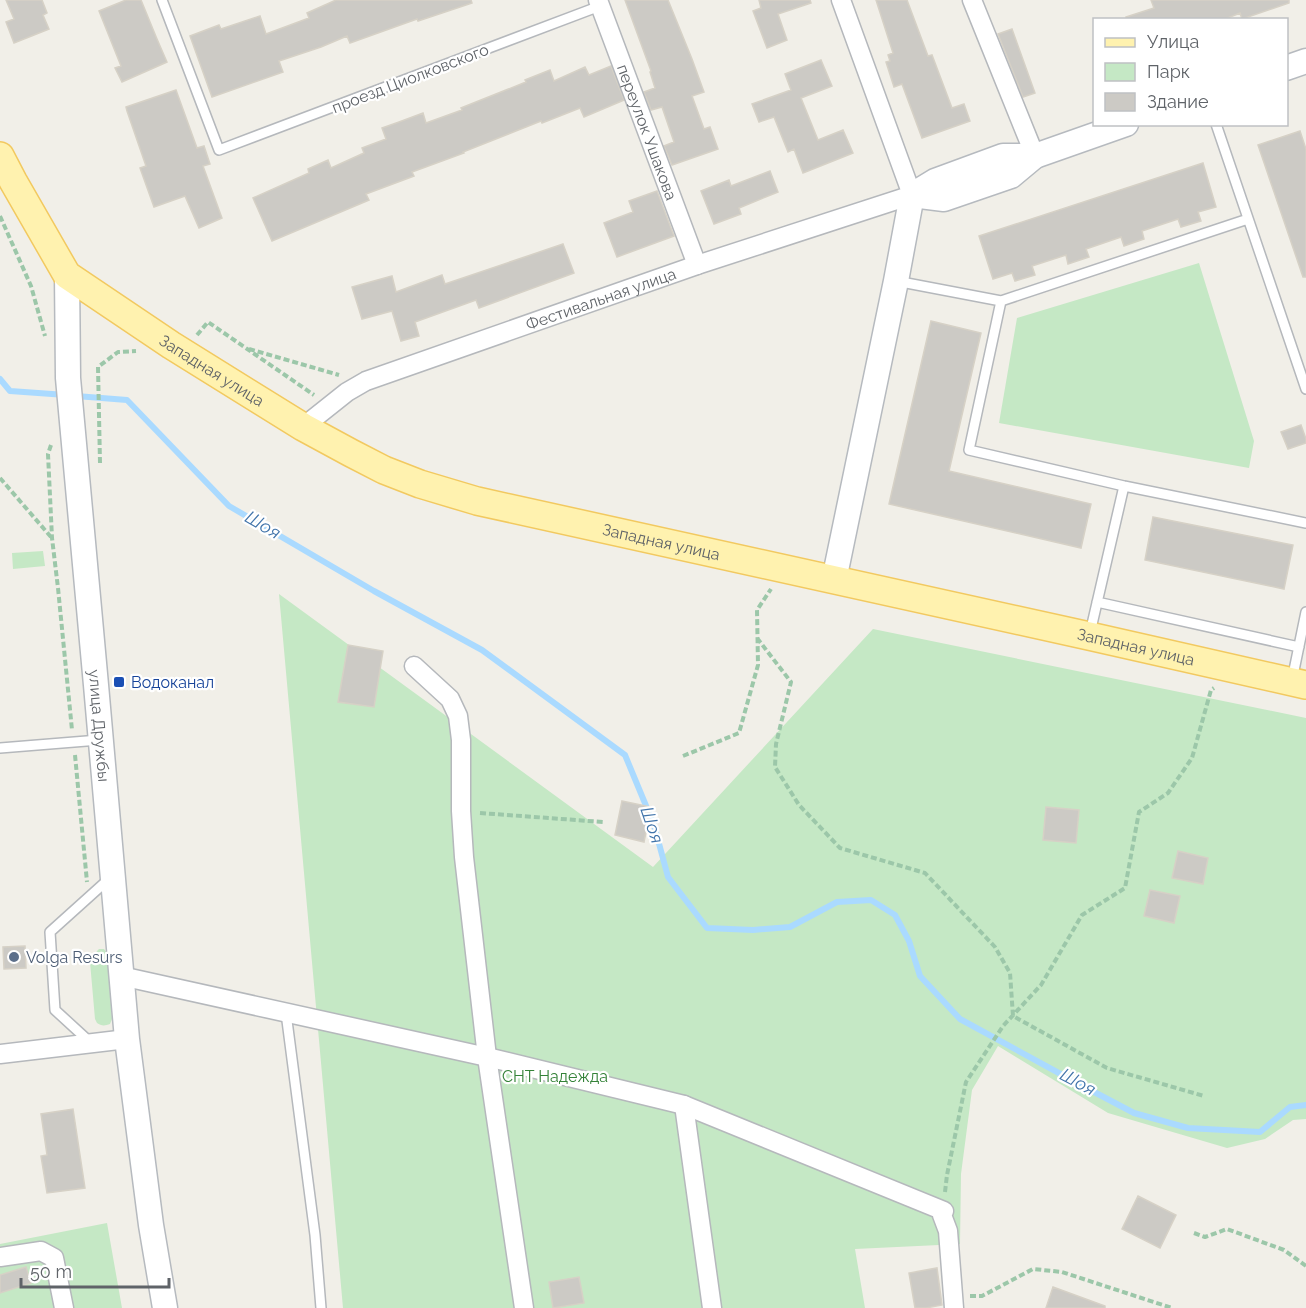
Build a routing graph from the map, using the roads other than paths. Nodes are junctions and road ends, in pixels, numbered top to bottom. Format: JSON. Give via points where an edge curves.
{"nodes":[{"id":1,"x":162,"y":0,"type":"edge"},
{"id":2,"x":841,"y":0,"type":"edge"},
{"id":3,"x":972,"y":0,"type":"edge"},
{"id":4,"x":599,"y":3,"type":"edge"},
{"id":5,"x":1306,"y":61,"type":"edge"},
{"id":6,"x":1288,"y":68,"type":"edge"},
{"id":7,"x":1120,"y":126,"type":"edge"},
{"id":8,"x":1217,"y":126,"type":"edge"},
{"id":9,"x":0,"y":156,"type":"edge"},
{"id":10,"x":1035,"y":156,"type":"junction"},
{"id":11,"x":912,"y":195,"type":"junction"},
{"id":12,"x":1248,"y":219,"type":"junction"},
{"id":13,"x":697,"y":265,"type":"junction"},
{"id":14,"x":67,"y":274,"type":"junction"},
{"id":15,"x":896,"y":281,"type":"junction"},
{"id":16,"x":1001,"y":301,"type":"junction"},
{"id":17,"x":1306,"y":389,"type":"edge"},
{"id":18,"x":303,"y":427,"type":"junction"},
{"id":19,"x":1125,"y":486,"type":"junction"},
{"id":20,"x":1306,"y":523,"type":"edge"},
{"id":21,"x":834,"y":580,"type":"junction"},
{"id":22,"x":1097,"y":602,"type":"junction"},
{"id":23,"x":1306,"y":612,"type":"edge"},
{"id":24,"x":1089,"y":636,"type":"junction"},
{"id":25,"x":1299,"y":647,"type":"junction"},
{"id":26,"x":414,"y":666,"type":"dead end"},
{"id":27,"x":1299,"y":683,"type":"edge"},
{"id":28,"x":101,"y":740,"type":"junction"},
{"id":29,"x":0,"y":748,"type":"edge"},
{"id":30,"x":112,"y":877,"type":"junction"},
{"id":31,"x":121,"y":976,"type":"junction"},
{"id":32,"x":286,"y":1013,"type":"junction"},
{"id":33,"x":127,"y":1039,"type":"junction"},
{"id":34,"x":92,"y":1043,"type":"junction"},
{"id":35,"x":0,"y":1054,"type":"edge"},
{"id":36,"x":488,"y":1057,"type":"junction"},
{"id":37,"x":684,"y":1105,"type":"junction"},
{"id":38,"x":0,"y":1257,"type":"edge"},
{"id":39,"x":953,"y":1302,"type":"edge"},
{"id":40,"x":64,"y":1308,"type":"edge"},
{"id":41,"x":165,"y":1308,"type":"edge"},
{"id":42,"x":321,"y":1308,"type":"edge"},
{"id":43,"x":524,"y":1308,"type":"edge"},
{"id":44,"x":712,"y":1308,"type":"edge"}],
"edges":[{"from":1,"to":4,"type":"lane","name":"проезд Циолковского","via":[[219,150]]},
{"from":2,"to":11,"type":"street"},
{"from":3,"to":10,"type":"street"},
{"from":4,"to":13,"type":"street","name":"переулок Ушакова"},
{"from":5,"to":6,"type":"main road"},
{"from":7,"to":10,"type":"main road","name":"Фестивальная улица"},
{"from":8,"to":12,"type":"lane"},
{"from":9,"to":14,"type":"main road","name":"улица Дружбы"},
{"from":10,"to":11,"type":"main road","name":"Фестивальная улица","via":[[1011,176],[944,199]]},
{"from":11,"to":13,"type":"street","name":"Фестивальная улица"},
{"from":11,"to":15,"type":"main road"},
{"from":12,"to":16,"type":"lane"},
{"from":12,"to":17,"type":"lane"},
{"from":13,"to":18,"type":"street","name":"Фестивальная улица","via":[[366,381]]},
{"from":14,"to":18,"type":"main road","name":"Западная улица","via":[[171,345]]},
{"from":14,"to":28,"type":"main road","name":"улица Дружбы","via":[[64,432]]},
{"from":15,"to":16,"type":"lane"},
{"from":15,"to":21,"type":"main road"},
{"from":16,"to":19,"type":"lane","via":[[969,450]]},
{"from":18,"to":21,"type":"main road","name":"Западная улица","via":[[384,470],[477,501]]},
{"from":19,"to":20,"type":"lane"},
{"from":19,"to":22,"type":"lane"},
{"from":21,"to":24,"type":"main road","name":"Западная улица"},
{"from":22,"to":24,"type":"lane"},
{"from":22,"to":25,"type":"lane"},
{"from":23,"to":25,"type":"lane"},
{"from":24,"to":27,"type":"main road","name":"Западная улица"},
{"from":25,"to":27,"type":"lane"},
{"from":26,"to":36,"type":"street","via":[[450,699],[458,716],[464,857]]},
{"from":28,"to":29,"type":"lane"},
{"from":28,"to":30,"type":"main road","name":"улица Дружбы"},
{"from":30,"to":31,"type":"main road","name":"улица Дружбы"},
{"from":30,"to":34,"type":"lane","via":[[50,932],[55,1010]]},
{"from":31,"to":32,"type":"street"},
{"from":31,"to":33,"type":"main road","name":"улица Дружбы"},
{"from":32,"to":36,"type":"street"},
{"from":32,"to":42,"type":"lane"},
{"from":33,"to":34,"type":"street"},
{"from":33,"to":41,"type":"main road","name":"улица Дружбы"},
{"from":34,"to":35,"type":"street"},
{"from":36,"to":37,"type":"street"},
{"from":36,"to":43,"type":"street"},
{"from":37,"to":39,"type":"street","via":[[944,1211]]},
{"from":37,"to":44,"type":"street"},
{"from":38,"to":40,"type":"street","via":[[41,1251],[54,1258]]}]}
